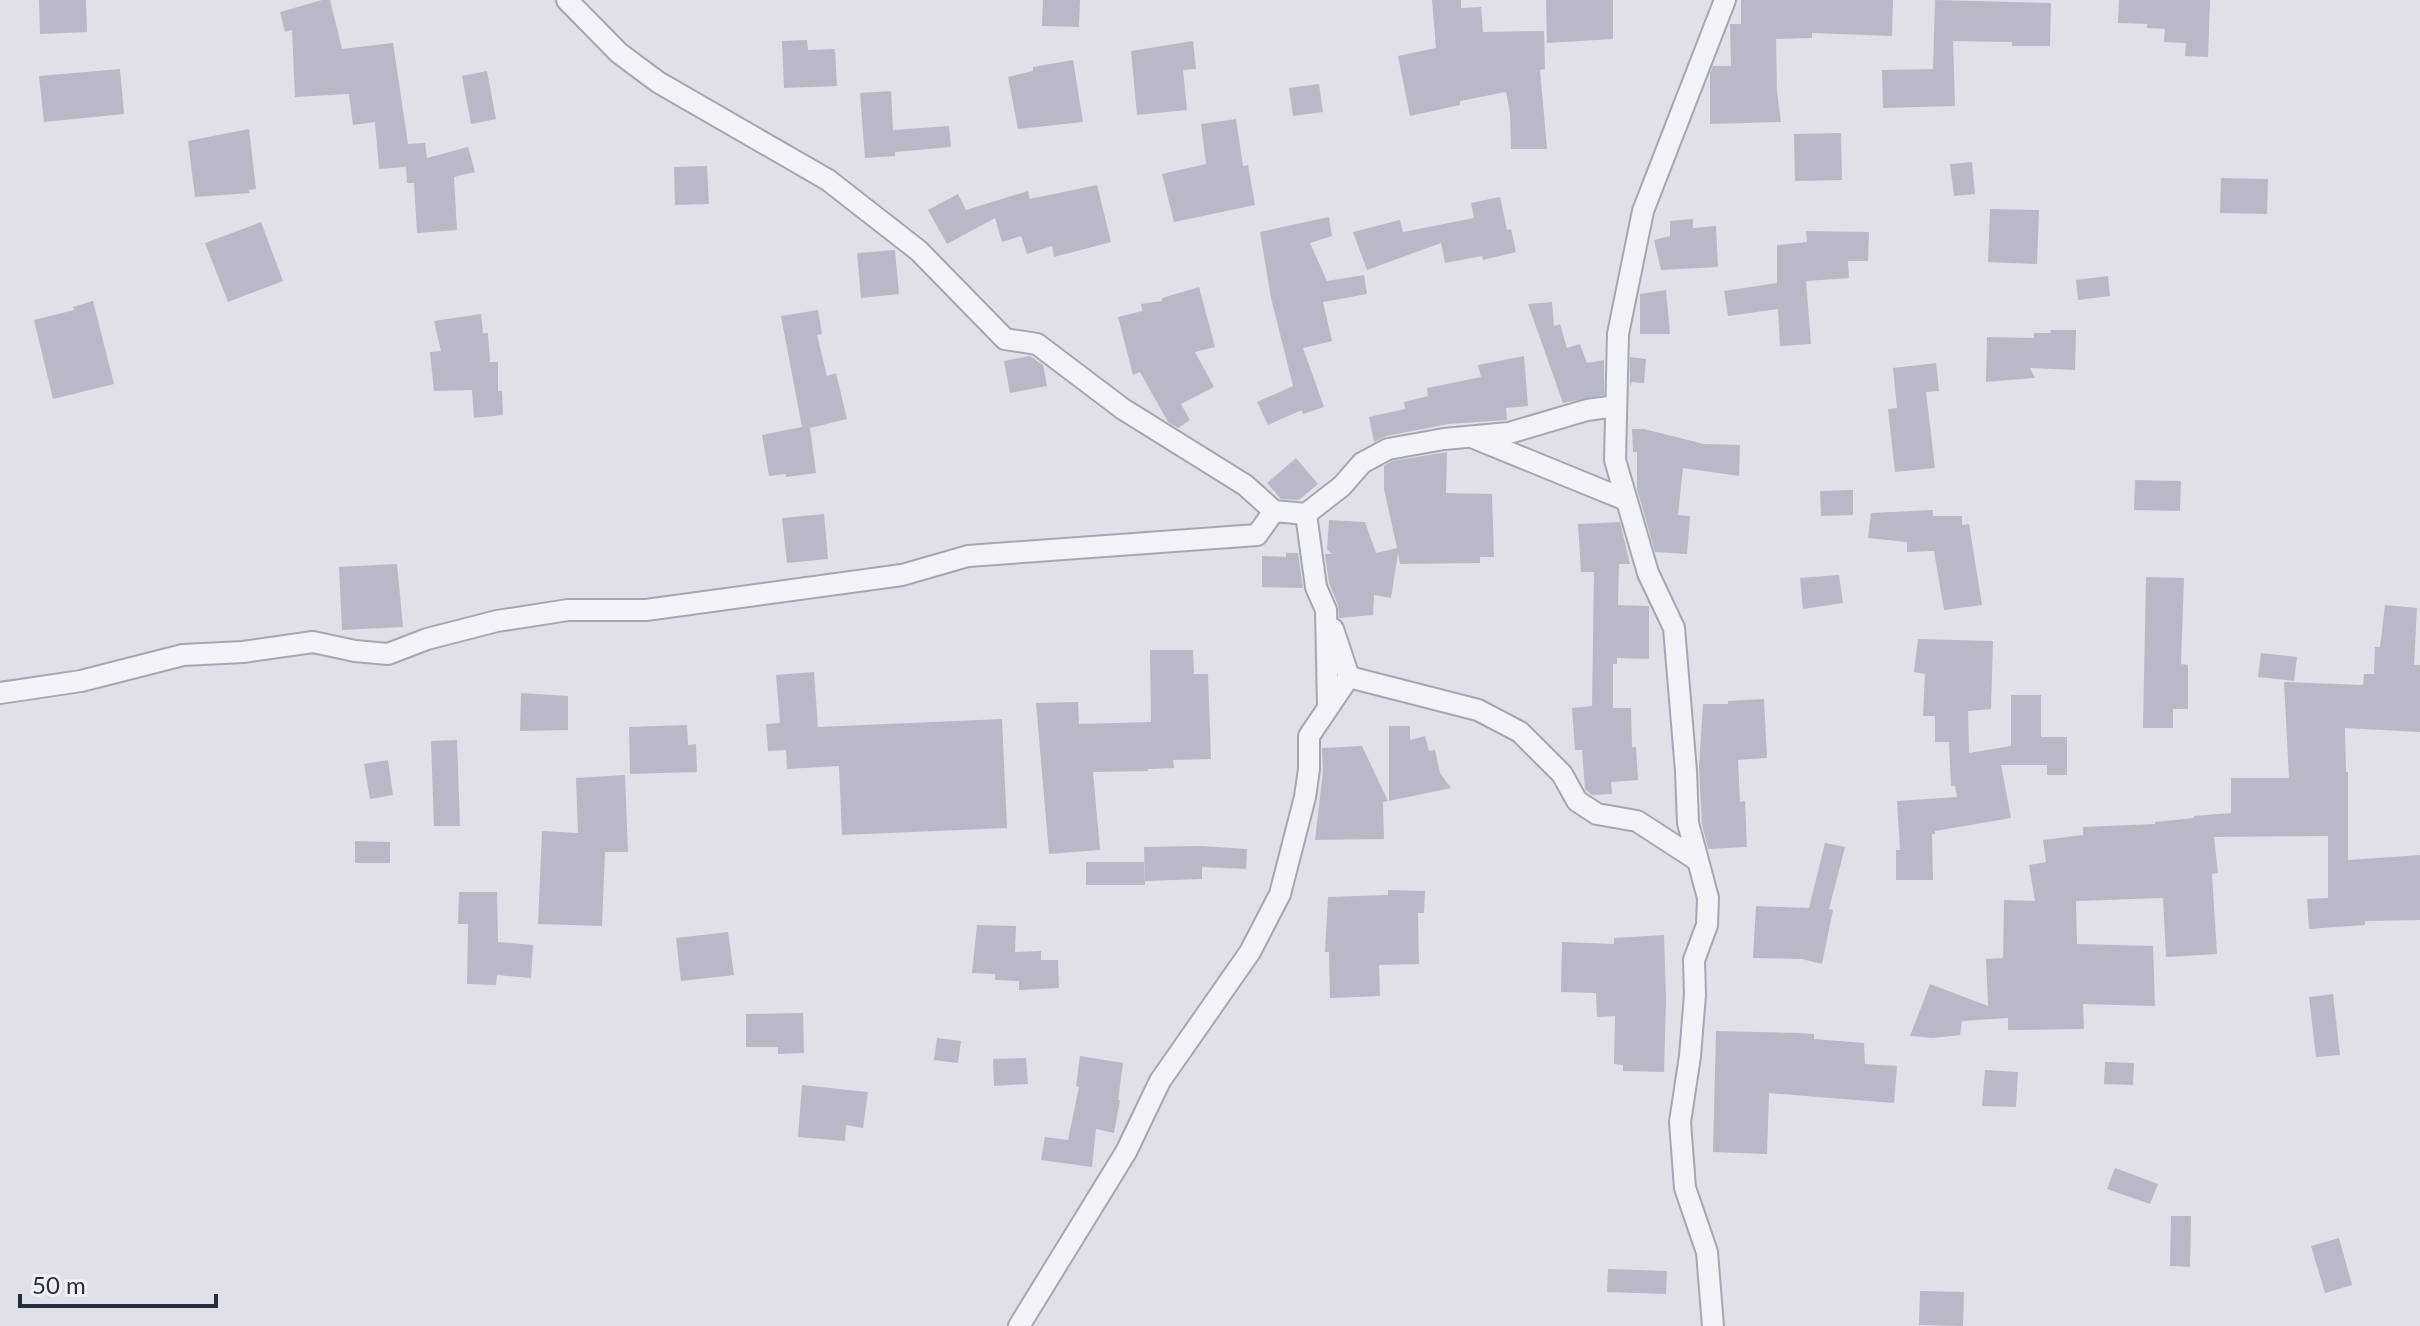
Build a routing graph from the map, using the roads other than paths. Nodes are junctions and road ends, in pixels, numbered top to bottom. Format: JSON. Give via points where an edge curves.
{"nodes":[{"id":1,"x":567,"y":0,"type":"edge"},
{"id":2,"x":1725,"y":0,"type":"edge"},
{"id":3,"x":1616,"y":406,"type":"junction"},
{"id":4,"x":1474,"y":438,"type":"junction"},
{"id":5,"x":1626,"y":500,"type":"junction"},
{"id":6,"x":1274,"y":511,"type":"junction"},
{"id":7,"x":1306,"y":514,"type":"junction"},
{"id":8,"x":1326,"y":610,"type":"junction"},
{"id":9,"x":1349,"y":677,"type":"junction"},
{"id":10,"x":0,"y":693,"type":"edge"},
{"id":11,"x":1328,"y":705,"type":"junction"},
{"id":12,"x":1697,"y":860,"type":"junction"},
{"id":13,"x":1019,"y":1326,"type":"edge"},
{"id":14,"x":1713,"y":1326,"type":"edge"}],
"edges":[{"from":1,"to":6,"type":"street","via":[[619,53],[658,82],[840,189],[919,251],[1005,339],[1037,344],[1123,409],[1245,485]]},
{"from":2,"to":3,"type":"street","via":[[1643,211],[1618,334]]},
{"from":3,"to":4,"type":"street"},
{"from":3,"to":5,"type":"street","via":[[1615,460]]},
{"from":4,"to":5,"type":"street"},
{"from":4,"to":7,"type":"street","via":[[1388,449],[1362,463]]},
{"from":5,"to":12,"type":"street","via":[[1648,573],[1674,628],[1688,823]]},
{"from":6,"to":7,"type":"street"},
{"from":6,"to":10,"type":"street","via":[[1257,535],[968,556],[902,575],[823,586],[646,610],[568,610],[497,621],[388,654],[313,642],[183,655],[81,681]]},
{"from":7,"to":8,"type":"street","via":[[1316,587]]},
{"from":8,"to":9,"type":"street"},
{"from":8,"to":11,"type":"street"},
{"from":9,"to":11,"type":"street"},
{"from":9,"to":12,"type":"street","via":[[1478,710],[1520,732],[1562,774],[1577,801],[1597,814],[1637,821]]},
{"from":11,"to":13,"type":"street","via":[[1309,736],[1305,797],[1280,894],[1250,952],[1160,1081],[1126,1152]]},
{"from":12,"to":14,"type":"street","via":[[1708,898],[1707,925],[1694,960],[1694,1010],[1680,1122],[1685,1188],[1707,1252]]}]}
